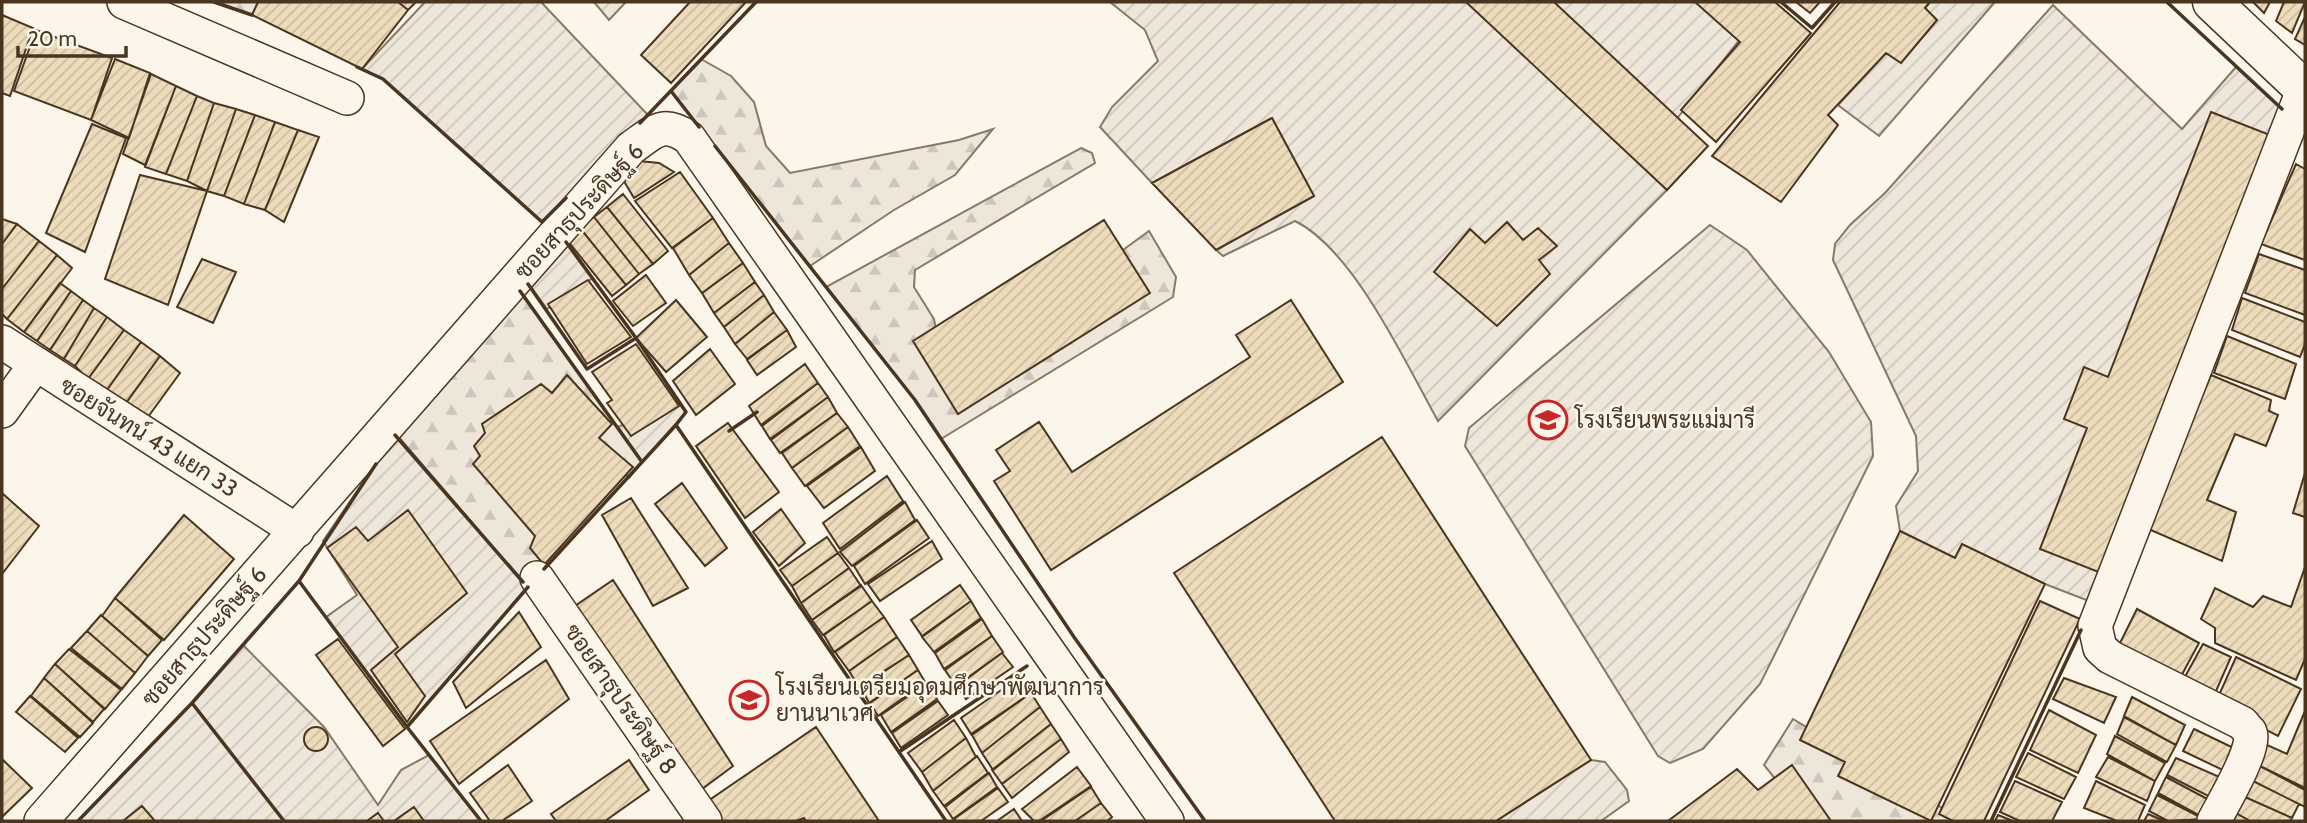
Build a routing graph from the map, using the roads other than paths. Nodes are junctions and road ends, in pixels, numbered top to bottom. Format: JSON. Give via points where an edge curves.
{"nodes":[{"id":1,"x":124,"y":2,"type":"edge"},
{"id":2,"x":2212,"y":2,"type":"edge"},
{"id":3,"x":2304,"y":89,"type":"edge"},
{"id":4,"x":347,"y":99,"type":"dead end"},
{"id":5,"x":2,"y":342,"type":"edge"},
{"id":6,"x":35,"y":365,"type":"junction"},
{"id":7,"x":2,"y":411,"type":"edge"},
{"id":8,"x":297,"y":531,"type":"junction"},
{"id":9,"x":537,"y":578,"type":"dead end"},
{"id":10,"x":41,"y":821,"type":"edge"},
{"id":11,"x":705,"y":821,"type":"edge"},
{"id":12,"x":1167,"y":821,"type":"edge"},
{"id":13,"x":2214,"y":821,"type":"edge"}],
"edges":[{"from":1,"to":4,"type":"street"},
{"from":2,"to":3,"type":"street"},
{"from":3,"to":13,"type":"street","via":[[2095,626],[2100,648],[2110,657],[2250,731],[2245,758]]},
{"from":5,"to":6,"type":"street","name":"ซอยจันทน์ 43 แยก 33"},
{"from":6,"to":7,"type":"street"},
{"from":6,"to":8,"type":"street","name":"ซอยจันทน์ 43 แยก 33"},
{"from":8,"to":10,"type":"street","name":"ซอยสาธุประดิษฐ์ 6"},
{"from":8,"to":12,"type":"street","name":"ซอยสาธุประดิษฐ์ 6","via":[[631,148],[658,129],[674,128],[689,138]]},
{"from":9,"to":11,"type":"street","name":"ซอยสาธุประดิษฐ์ 8"}]}
